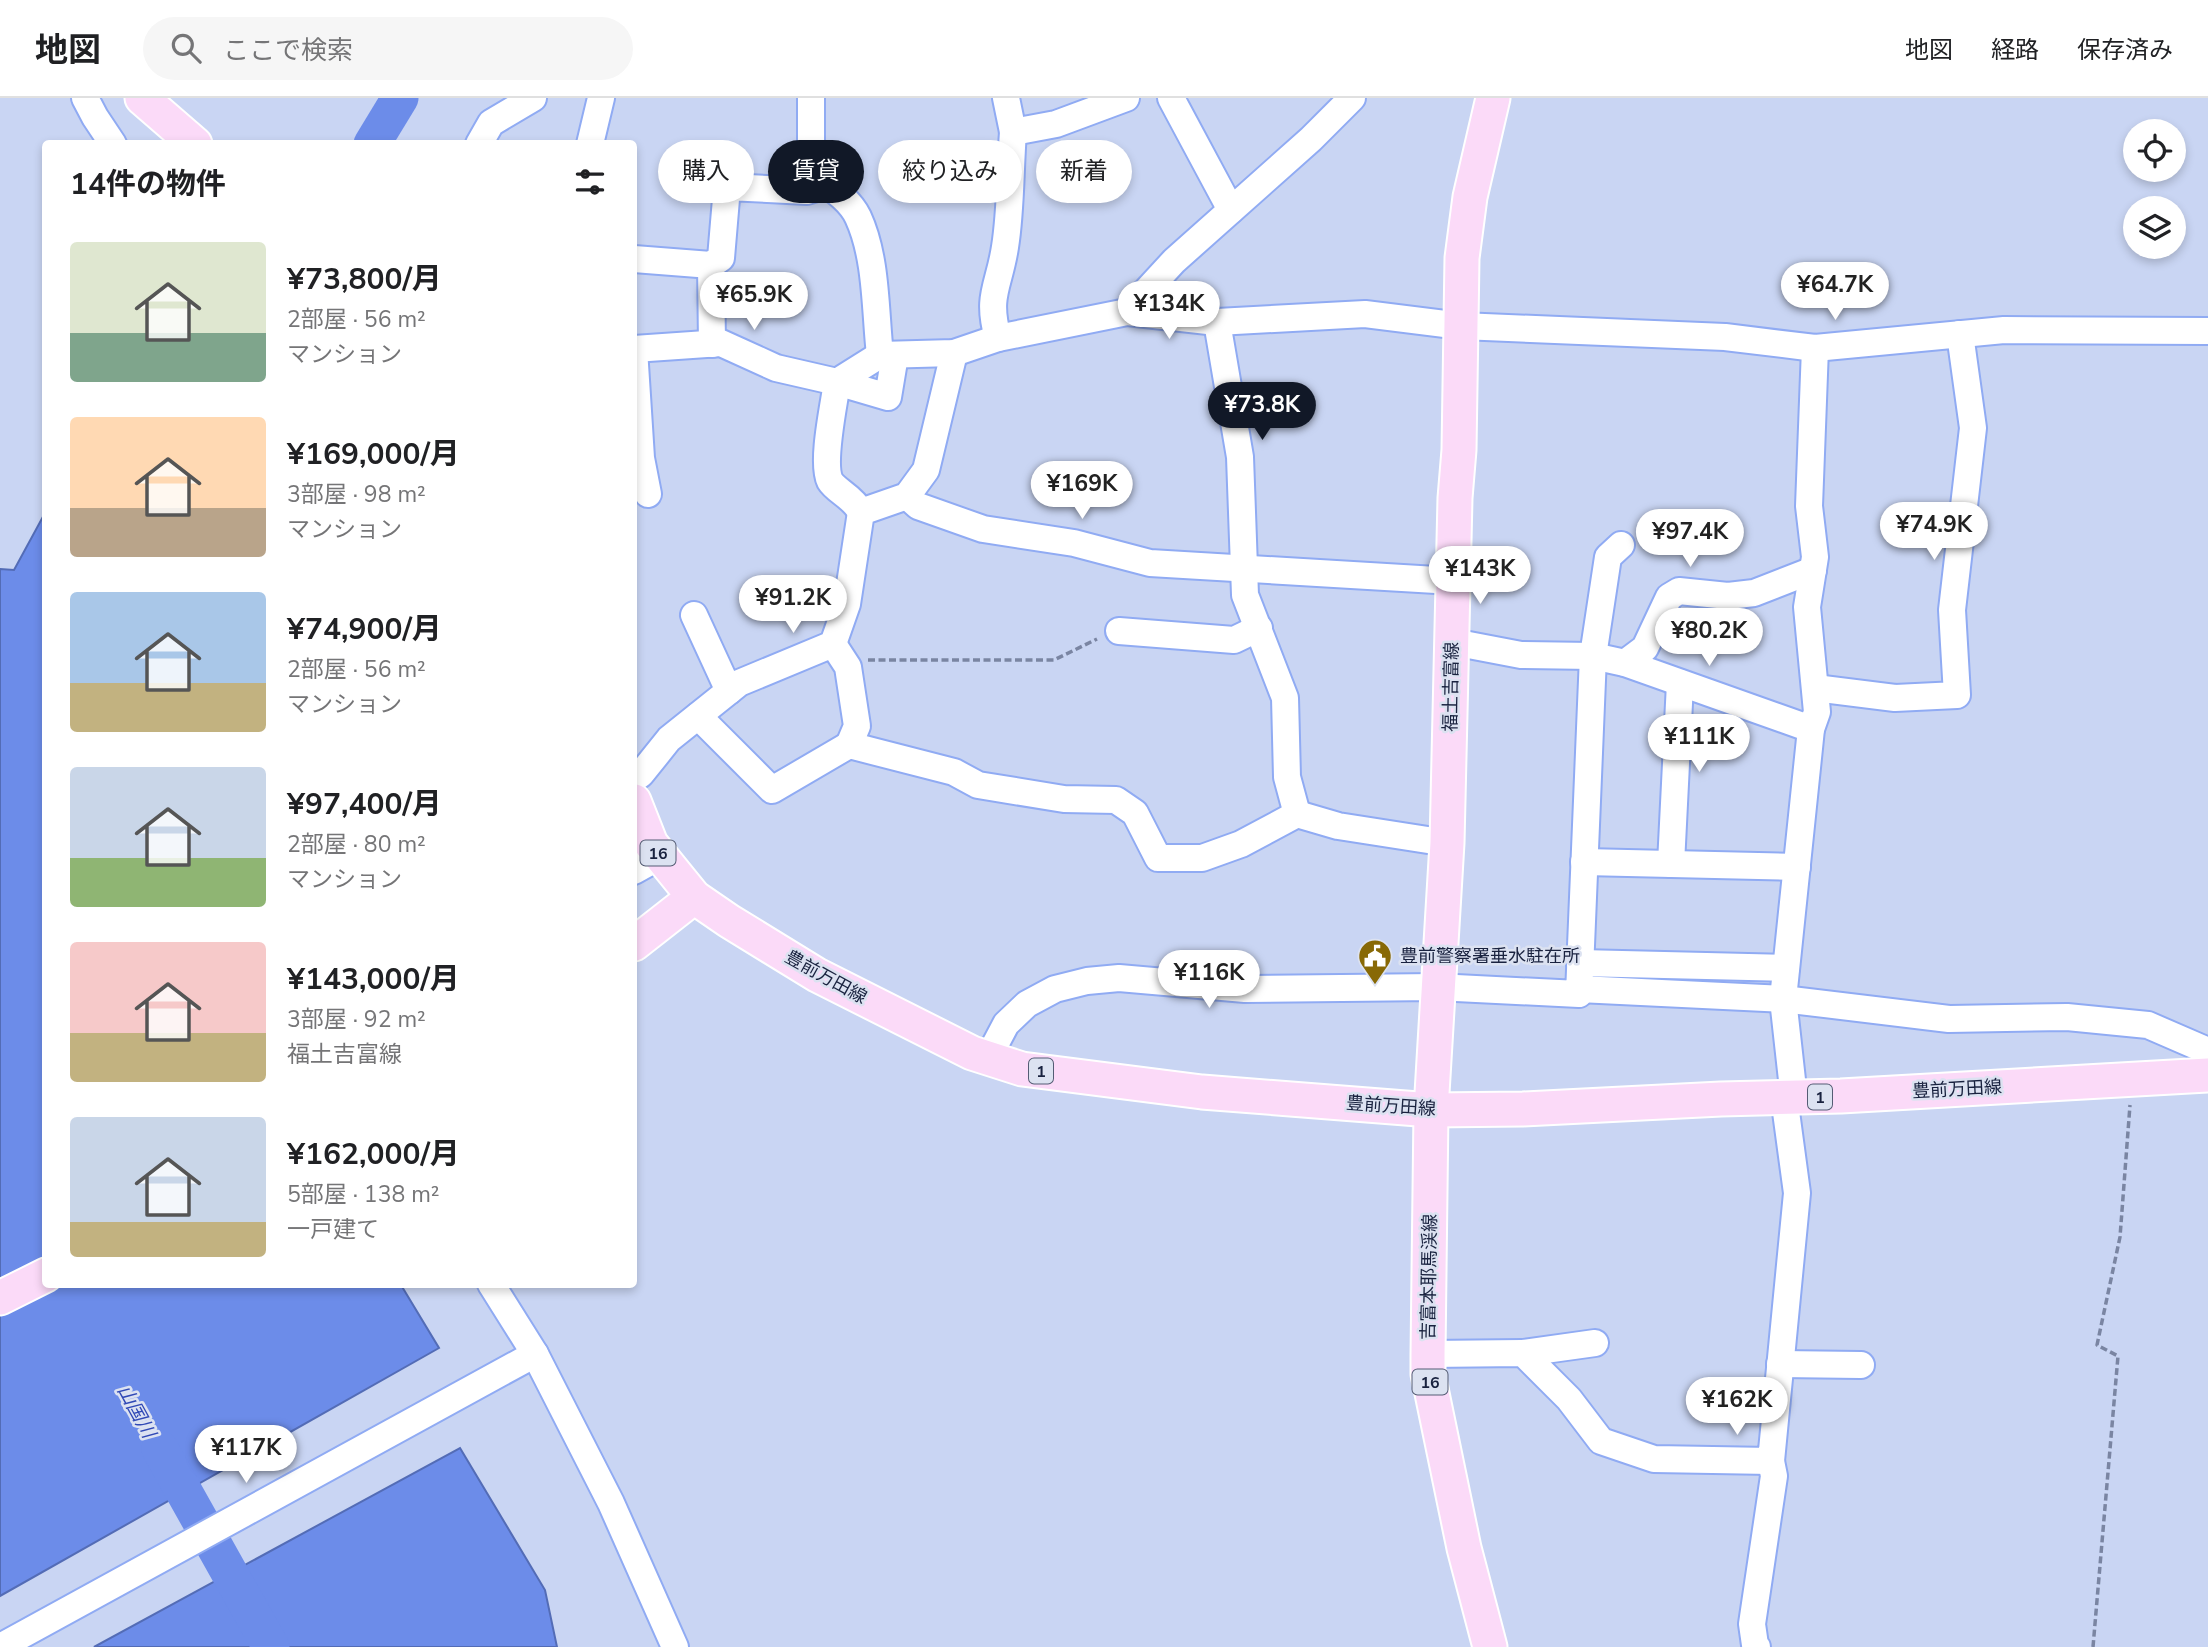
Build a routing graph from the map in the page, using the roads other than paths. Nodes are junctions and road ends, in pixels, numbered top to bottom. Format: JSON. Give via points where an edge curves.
{"nodes":[{"id":1,"x":85,"y":98,"type":"edge"},
{"id":2,"x":142,"y":98,"type":"edge"},
{"id":3,"x":533,"y":98,"type":"edge"},
{"id":4,"x":601,"y":98,"type":"edge"},
{"id":5,"x":811,"y":98,"type":"edge"},
{"id":6,"x":1006,"y":98,"type":"edge"},
{"id":7,"x":1126,"y":98,"type":"edge"},
{"id":8,"x":1171,"y":98,"type":"edge"},
{"id":9,"x":1352,"y":98,"type":"edge"},
{"id":10,"x":1493,"y":98,"type":"edge"},
{"id":11,"x":1013,"y":132,"type":"junction"},
{"id":12,"x":111,"y":140,"type":"edge"},
{"id":13,"x":190,"y":140,"type":"edge"},
{"id":14,"x":481,"y":140,"type":"edge"},
{"id":15,"x":591,"y":140,"type":"edge"},
{"id":16,"x":811,"y":140,"type":"edge"},
{"id":17,"x":768,"y":189,"type":"edge"},
{"id":18,"x":848,"y":203,"type":"edge"},
{"id":19,"x":1231,"y":211,"type":"junction"},
{"id":20,"x":637,"y":259,"type":"edge"},
{"id":21,"x":711,"y":265,"type":"junction"},
{"id":22,"x":1126,"y":312,"type":"junction"},
{"id":23,"x":1217,"y":321,"type":"junction"},
{"id":24,"x":1461,"y":327,"type":"junction"},
{"id":25,"x":2208,"y":331,"type":"edge"},
{"id":26,"x":1960,"y":334,"type":"junction"},
{"id":27,"x":998,"y":338,"type":"junction"},
{"id":28,"x":712,"y":344,"type":"junction"},
{"id":29,"x":1815,"y":348,"type":"junction"},
{"id":30,"x":637,"y":349,"type":"edge"},
{"id":31,"x":954,"y":353,"type":"junction"},
{"id":32,"x":887,"y":355,"type":"junction"},
{"id":33,"x":837,"y":382,"type":"junction"},
{"id":34,"x":637,"y":404,"type":"edge"},
{"id":35,"x":648,"y":494,"type":"dead end"},
{"id":36,"x":907,"y":496,"type":"junction"},
{"id":37,"x":861,"y":512,"type":"junction"},
{"id":38,"x":1621,"y":545,"type":"dead end"},
{"id":39,"x":1245,"y":569,"type":"junction"},
{"id":40,"x":1813,"y":570,"type":"junction"},
{"id":41,"x":1454,"y":581,"type":"junction"},
{"id":42,"x":694,"y":615,"type":"dead end"},
{"id":43,"x":1259,"y":628,"type":"junction"},
{"id":44,"x":1119,"y":631,"type":"road end"},
{"id":45,"x":1453,"y":642,"type":"junction"},
{"id":46,"x":838,"y":652,"type":"junction"},
{"id":47,"x":1593,"y":656,"type":"junction"},
{"id":48,"x":1625,"y":663,"type":"junction"},
{"id":49,"x":1680,"y":683,"type":"junction"},
{"id":50,"x":1815,"y":688,"type":"junction"},
{"id":51,"x":729,"y":691,"type":"junction"},
{"id":52,"x":698,"y":716,"type":"junction"},
{"id":53,"x":1811,"y":729,"type":"junction"},
{"id":54,"x":849,"y":745,"type":"junction"},
{"id":55,"x":637,"y":777,"type":"edge"},
{"id":56,"x":637,"y":809,"type":"edge"},
{"id":57,"x":1297,"y":814,"type":"junction"},
{"id":58,"x":1447,"y":843,"type":"junction"},
{"id":59,"x":1584,"y":862,"type":"junction"},
{"id":60,"x":647,"y":863,"type":"edge"},
{"id":61,"x":1671,"y":864,"type":"junction"},
{"id":62,"x":1797,"y":867,"type":"junction"},
{"id":63,"x":694,"y":897,"type":"junction"},
{"id":64,"x":637,"y":942,"type":"edge"},
{"id":65,"x":1580,"y":963,"type":"junction"},
{"id":66,"x":1786,"y":968,"type":"junction"},
{"id":67,"x":1436,"y":987,"type":"junction"},
{"id":68,"x":1579,"y":989,"type":"junction"},
{"id":69,"x":1783,"y":999,"type":"junction"},
{"id":70,"x":2208,"y":1051,"type":"edge"},
{"id":71,"x":988,"y":1058,"type":"junction"},
{"id":72,"x":2208,"y":1075,"type":"edge"},
{"id":73,"x":1789,"y":1098,"type":"junction"},
{"id":74,"x":1431,"y":1110,"type":"junction"},
{"id":75,"x":42,"y":1277,"type":"edge"},
{"id":76,"x":493,"y":1288,"type":"edge"},
{"id":77,"x":0,"y":1298,"type":"edge"},
{"id":78,"x":1595,"y":1343,"type":"dead end"},
{"id":79,"x":1522,"y":1353,"type":"junction"},
{"id":80,"x":1428,"y":1354,"type":"junction"},
{"id":81,"x":525,"y":1359,"type":"junction"},
{"id":82,"x":1780,"y":1364,"type":"junction"},
{"id":83,"x":1861,"y":1365,"type":"dead end"},
{"id":84,"x":1771,"y":1461,"type":"junction"},
{"id":85,"x":1487,"y":1644,"type":"edge"},
{"id":86,"x":0,"y":1647,"type":"edge"},
{"id":87,"x":675,"y":1647,"type":"edge"},
{"id":88,"x":1757,"y":1647,"type":"edge"}],
"edges":[{"from":1,"to":12,"type":"street"},
{"from":2,"to":13,"type":"main road"},
{"from":3,"to":14,"type":"street","via":[[491,123]]},
{"from":4,"to":15,"type":"street"},
{"from":5,"to":16,"type":"street"},
{"from":6,"to":11,"type":"street"},
{"from":7,"to":11,"type":"street","via":[[1056,124]]},
{"from":8,"to":19,"type":"street"},
{"from":9,"to":19,"type":"street"},
{"from":10,"to":24,"type":"main road","name":"福土吉富線","via":[[1470,197],[1462,258]]},
{"from":11,"to":27,"type":"street","via":[[1005,248],[993,292],[992,316]]},
{"from":17,"to":21,"type":"street","via":[[727,187],[721,258]]},
{"from":18,"to":32,"type":"street","via":[[858,216],[870,260]]},
{"from":19,"to":22,"type":"street"},
{"from":20,"to":21,"type":"street"},
{"from":21,"to":28,"type":"street"},
{"from":22,"to":23,"type":"street"},
{"from":22,"to":27,"type":"street"},
{"from":23,"to":24,"type":"street","via":[[1365,314]]},
{"from":23,"to":39,"type":"street","via":[[1240,457]]},
{"from":24,"to":29,"type":"street","via":[[1725,337]]},
{"from":24,"to":41,"type":"main road","name":"福土吉富線"},
{"from":25,"to":26,"type":"street"},
{"from":26,"to":29,"type":"street"},
{"from":26,"to":50,"type":"street","via":[[1973,428],[1952,610],[1958,695],[1895,698]]},
{"from":27,"to":31,"type":"street"},
{"from":28,"to":30,"type":"street"},
{"from":28,"to":33,"type":"street","via":[[721,343],[776,368]]},
{"from":29,"to":40,"type":"street","via":[[1809,506]]},
{"from":31,"to":32,"type":"street"},
{"from":31,"to":36,"type":"street","via":[[926,470]]},
{"from":32,"to":33,"type":"street"},
{"from":32,"to":33,"type":"street","via":[[888,397]]},
{"from":33,"to":37,"type":"street","via":[[826,466],[831,484],[855,500]]},
{"from":34,"to":35,"type":"street","via":[[640,458]]},
{"from":36,"to":37,"type":"street"},
{"from":36,"to":39,"type":"street","via":[[918,506],[983,529],[1074,543],[1150,563]]},
{"from":37,"to":46,"type":"street"},
{"from":38,"to":47,"type":"street","via":[[1608,557]]},
{"from":39,"to":41,"type":"street"},
{"from":39,"to":43,"type":"street","via":[[1245,595]]},
{"from":40,"to":48,"type":"street","via":[[1754,593],[1728,596],[1679,591],[1669,597],[1645,648]]},
{"from":40,"to":50,"type":"street","via":[[1807,607]]},
{"from":41,"to":45,"type":"main road","name":"福土吉富線"},
{"from":42,"to":51,"type":"street"},
{"from":43,"to":44,"type":"street","via":[[1234,640]]},
{"from":43,"to":57,"type":"street","via":[[1285,698],[1287,777]]},
{"from":45,"to":47,"type":"street","via":[[1521,655]]},
{"from":45,"to":58,"type":"main road","name":"福土吉富線"},
{"from":46,"to":51,"type":"street","via":[[739,682]]},
{"from":46,"to":54,"type":"street","via":[[848,667],[857,726]]},
{"from":47,"to":48,"type":"street"},
{"from":47,"to":59,"type":"street"},
{"from":48,"to":49,"type":"street"},
{"from":49,"to":53,"type":"street"},
{"from":49,"to":61,"type":"street"},
{"from":50,"to":53,"type":"street","via":[[1817,712]]},
{"from":51,"to":52,"type":"street"},
{"from":52,"to":54,"type":"street","via":[[772,790]]},
{"from":52,"to":55,"type":"street","via":[[669,739]]},
{"from":53,"to":62,"type":"street"},
{"from":54,"to":57,"type":"street","via":[[954,772],[978,785],[1064,799],[1116,800],[1135,813],[1158,858],[1202,858],[1241,844]]},
{"from":56,"to":60,"type":"main road","number":"16","via":[[651,844]]},
{"from":57,"to":58,"type":"street","via":[[1338,826]]},
{"from":58,"to":67,"type":"main road","name":"福土吉富線"},
{"from":59,"to":61,"type":"street"},
{"from":59,"to":65,"type":"street"},
{"from":60,"to":63,"type":"main road","number":"16"},
{"from":61,"to":62,"type":"street"},
{"from":62,"to":66,"type":"street"},
{"from":63,"to":64,"type":"main road"},
{"from":63,"to":71,"type":"main road","name":"豊前万田線","number":"1","via":[[817,975]]},
{"from":65,"to":66,"type":"street"},
{"from":65,"to":68,"type":"street"},
{"from":66,"to":69,"type":"street"},
{"from":67,"to":68,"type":"street","via":[[1579,994]]},
{"from":67,"to":71,"type":"street","via":[[1245,989],[1119,978],[1087,981],[1055,989],[1027,1004],[1006,1024]]},
{"from":67,"to":74,"type":"main road","name":"福土吉富線"},
{"from":68,"to":69,"type":"street"},
{"from":69,"to":70,"type":"street","via":[[1948,1019],[2067,1017],[2148,1025]]},
{"from":69,"to":73,"type":"street"},
{"from":71,"to":74,"type":"main road","name":"豊前万田線","number":"1","via":[[1022,1069],[1202,1092]]},
{"from":72,"to":73,"type":"main road","name":"豊前万田線","number":"1"},
{"from":73,"to":74,"type":"main road","name":"豊前万田線","number":"1"},
{"from":73,"to":82,"type":"street","via":[[1797,1192]]},
{"from":74,"to":80,"type":"main road","name":"吉富本耶馬渓線","number":"16"},
{"from":75,"to":77,"type":"main road"},
{"from":76,"to":81,"type":"street"},
{"from":78,"to":79,"type":"street"},
{"from":79,"to":80,"type":"street"},
{"from":79,"to":84,"type":"street","via":[[1569,1398],[1601,1441],[1654,1460]]},
{"from":80,"to":85,"type":"main road","name":"吉富本耶馬渓線","number":"16","via":[[1428,1374]]},
{"from":81,"to":86,"type":"street"},
{"from":81,"to":87,"type":"street","via":[[611,1503]]},
{"from":82,"to":83,"type":"street"},
{"from":82,"to":84,"type":"street"},
{"from":84,"to":88,"type":"street","via":[[1774,1476],[1752,1623]]}]}
